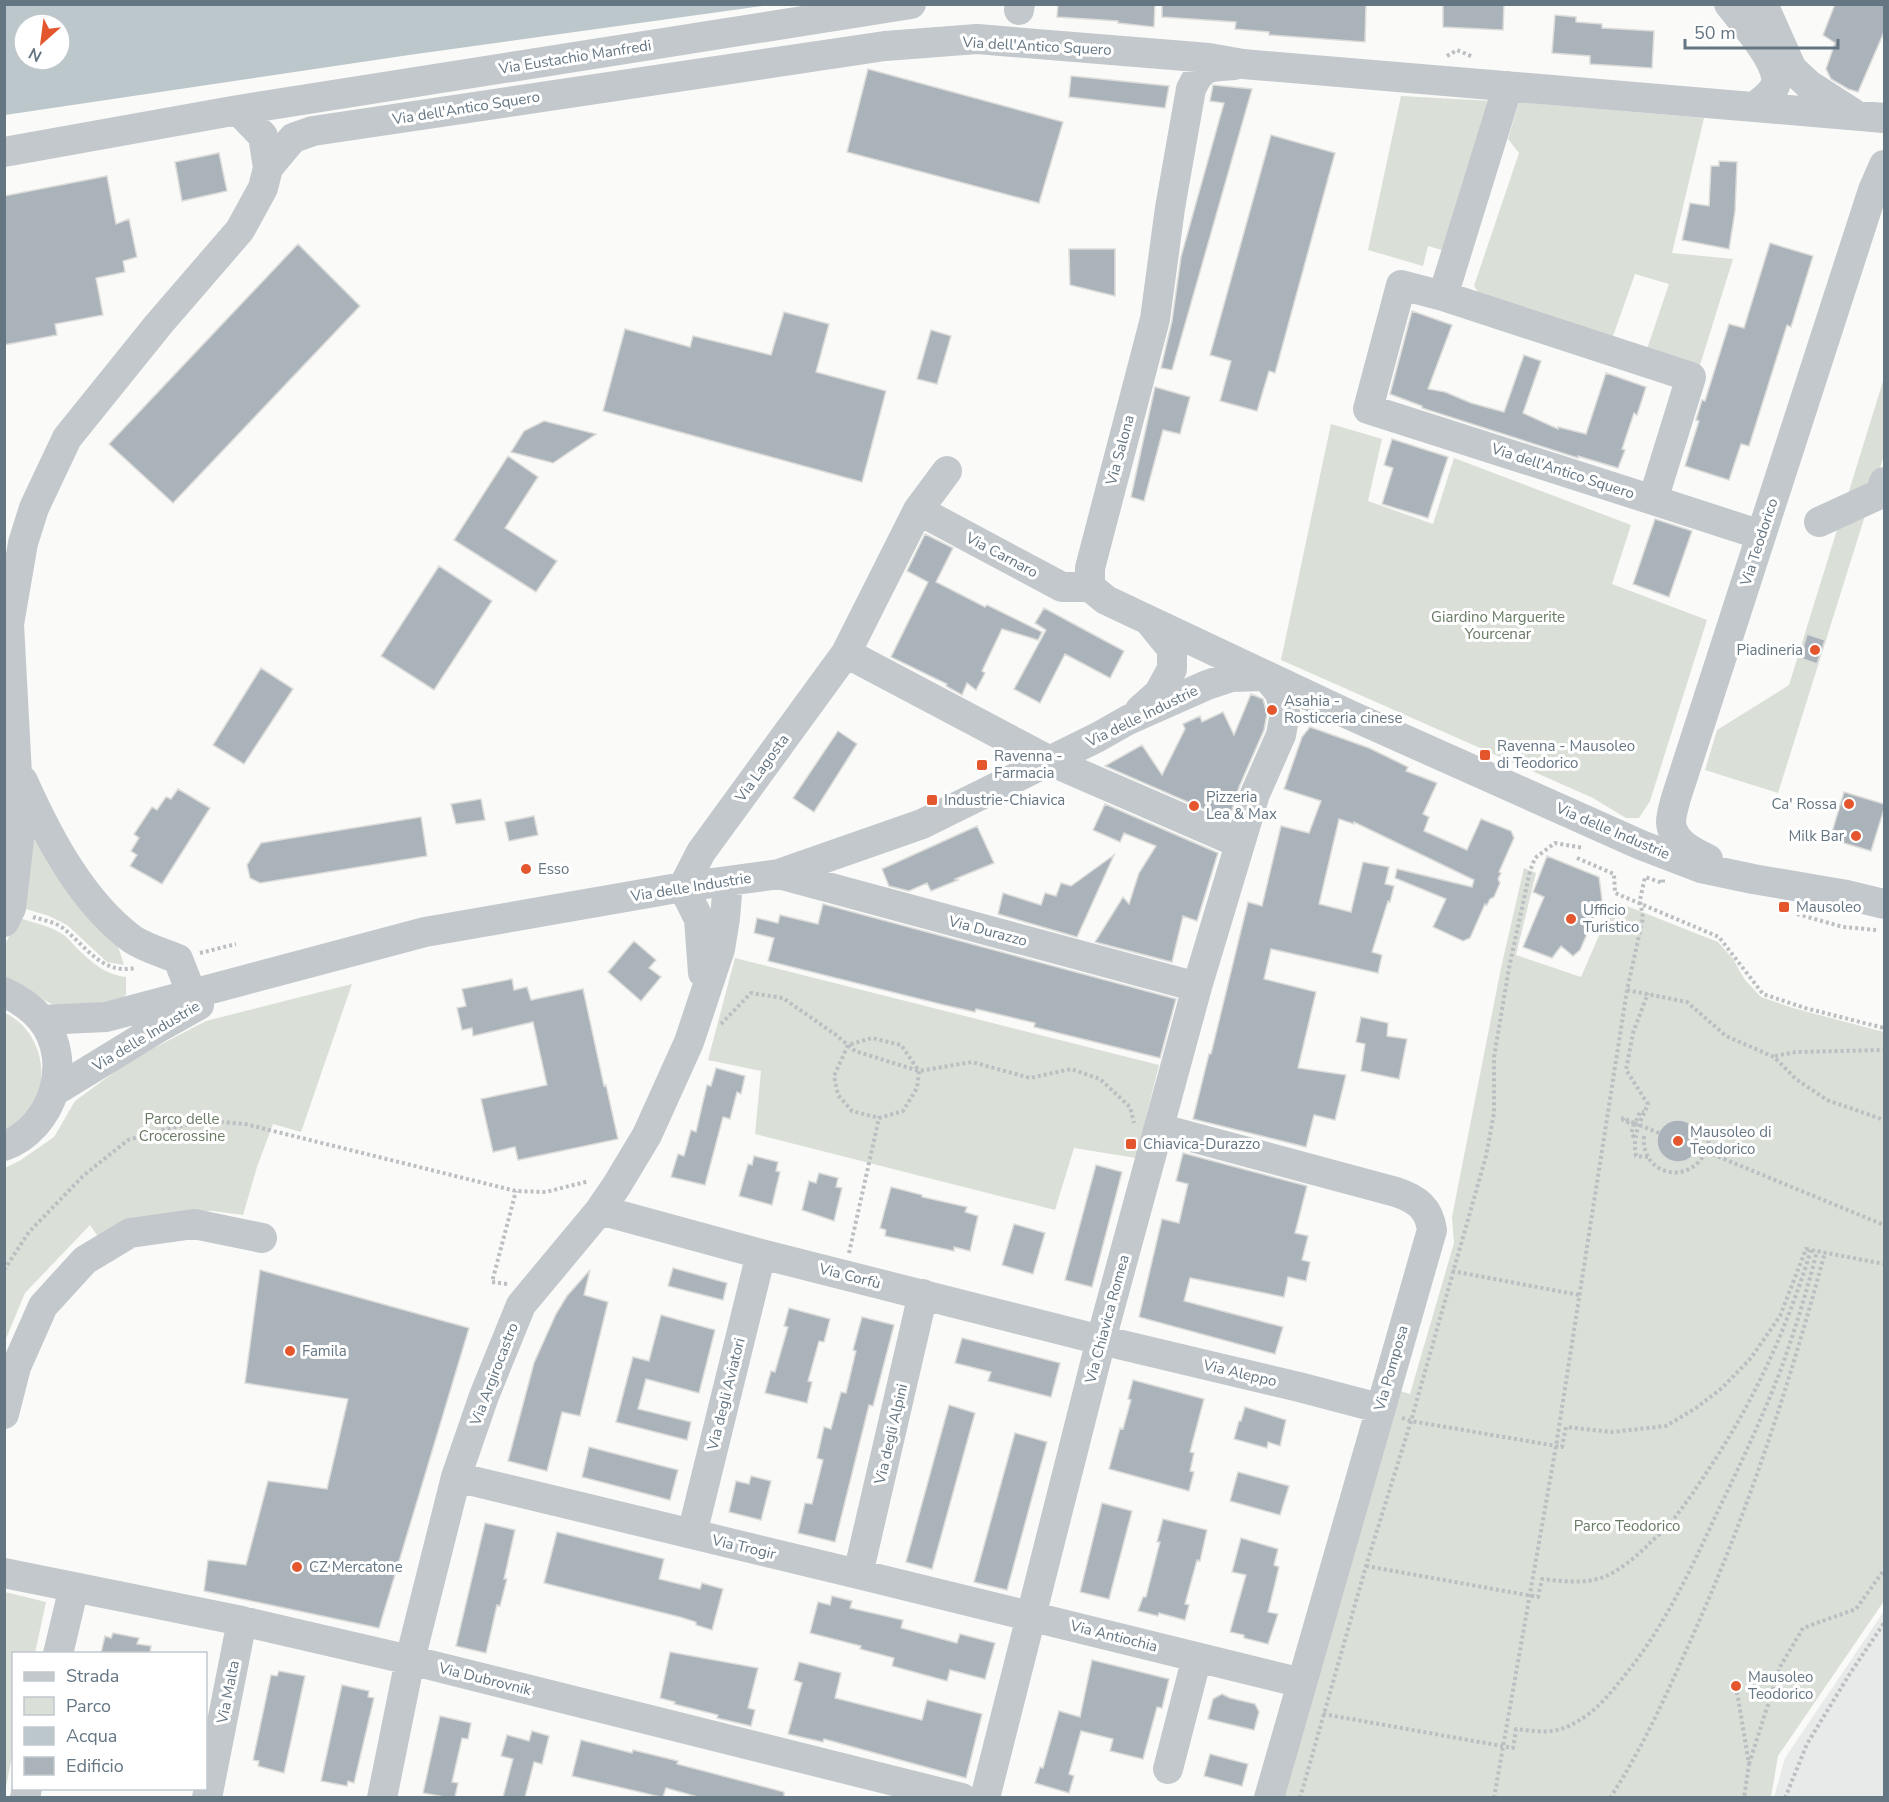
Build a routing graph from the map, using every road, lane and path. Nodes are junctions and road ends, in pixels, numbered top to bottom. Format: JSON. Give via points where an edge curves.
{"nodes":[{"id":1,"x":911,"y":4,"type":"edge"},
{"id":2,"x":1729,"y":4,"type":"edge"},
{"id":3,"x":1766,"y":8,"type":"edge"},
{"id":4,"x":1243,"y":64,"type":"junction"},
{"id":5,"x":1508,"y":86,"type":"junction"},
{"id":6,"x":1755,"y":107,"type":"junction"},
{"id":7,"x":238,"y":110,"type":"junction"},
{"id":8,"x":1870,"y":116,"type":"edge"},
{"id":9,"x":4,"y":152,"type":"edge"},
{"id":10,"x":1884,"y":165,"type":"edge"},
{"id":11,"x":268,"y":168,"type":"junction"},
{"id":12,"x":1443,"y":296,"type":"junction"},
{"id":13,"x":947,"y":471,"type":"dead end"},
{"id":14,"x":1884,"y":482,"type":"edge"},
{"id":15,"x":1653,"y":500,"type":"junction"},
{"id":16,"x":918,"y":510,"type":"junction"},
{"id":17,"x":1819,"y":522,"type":"dead end"},
{"id":18,"x":1761,"y":535,"type":"junction"},
{"id":19,"x":1090,"y":587,"type":"junction"},
{"id":20,"x":1148,"y":620,"type":"junction"},
{"id":21,"x":846,"y":653,"type":"junction"},
{"id":22,"x":1266,"y":676,"type":"junction"},
{"id":23,"x":1350,"y":716,"type":"junction"},
{"id":24,"x":1128,"y":720,"type":"junction"},
{"id":25,"x":1281,"y":735,"type":"junction"},
{"id":26,"x":1050,"y":761,"type":"junction"},
{"id":27,"x":17,"y":768,"type":"junction"},
{"id":28,"x":1239,"y":843,"type":"junction"},
{"id":29,"x":1586,"y":848,"type":"dead end"},
{"id":30,"x":1577,"y":858,"type":"dead end"},
{"id":31,"x":779,"y":874,"type":"junction"},
{"id":32,"x":1664,"y":875,"type":"dead end"},
{"id":33,"x":1752,"y":879,"type":"junction"},
{"id":34,"x":728,"y":882,"type":"junction"},
{"id":35,"x":683,"y":887,"type":"junction"},
{"id":36,"x":1884,"y":904,"type":"edge"},
{"id":37,"x":1640,"y":905,"type":"junction"},
{"id":38,"x":8,"y":915,"type":"edge"},
{"id":39,"x":130,"y":969,"type":"dead end"},
{"id":40,"x":1197,"y":987,"type":"junction"},
{"id":41,"x":1627,"y":990,"type":"junction"},
{"id":42,"x":4,"y":992,"type":"edge"},
{"id":43,"x":1648,"y":993,"type":"junction"},
{"id":44,"x":704,"y":995,"type":"junction"},
{"id":45,"x":186,"y":1005,"type":"junction"},
{"id":46,"x":42,"y":1020,"type":"junction"},
{"id":47,"x":1884,"y":1028,"type":"edge"},
{"id":48,"x":689,"y":1042,"type":"junction"},
{"id":49,"x":848,"y":1045,"type":"junction"},
{"id":50,"x":1884,"y":1050,"type":"edge"},
{"id":51,"x":1774,"y":1057,"type":"junction"},
{"id":52,"x":919,"y":1071,"type":"junction"},
{"id":53,"x":55,"y":1091,"type":"junction"},
{"id":54,"x":1644,"y":1112,"type":"junction"},
{"id":55,"x":879,"y":1118,"type":"junction"},
{"id":56,"x":1884,"y":1120,"type":"edge"},
{"id":57,"x":1634,"y":1124,"type":"junction"},
{"id":58,"x":1659,"y":1133,"type":"dead end"},
{"id":59,"x":1634,"y":1137,"type":"junction"},
{"id":60,"x":1644,"y":1137,"type":"dead end"},
{"id":61,"x":1709,"y":1141,"type":"dead end"},
{"id":62,"x":1154,"y":1142,"type":"junction"},
{"id":63,"x":4,"y":1146,"type":"edge"},
{"id":64,"x":1707,"y":1152,"type":"junction"},
{"id":65,"x":1648,"y":1157,"type":"junction"},
{"id":66,"x":597,"y":1179,"type":"dead end"},
{"id":67,"x":516,"y":1191,"type":"junction"},
{"id":68,"x":600,"y":1210,"type":"junction"},
{"id":69,"x":1884,"y":1225,"type":"edge"},
{"id":70,"x":262,"y":1238,"type":"dead end"},
{"id":71,"x":1811,"y":1250,"type":"junction"},
{"id":72,"x":1817,"y":1251,"type":"junction"},
{"id":73,"x":1825,"y":1252,"type":"junction"},
{"id":74,"x":761,"y":1254,"type":"junction"},
{"id":75,"x":1884,"y":1264,"type":"edge"},
{"id":76,"x":4,"y":1270,"type":"edge"},
{"id":77,"x":1452,"y":1271,"type":"junction"},
{"id":78,"x":844,"y":1274,"type":"junction"},
{"id":79,"x":512,"y":1284,"type":"dead end"},
{"id":80,"x":923,"y":1294,"type":"junction"},
{"id":81,"x":1579,"y":1295,"type":"junction"},
{"id":82,"x":1101,"y":1340,"type":"junction"},
{"id":83,"x":1379,"y":1408,"type":"junction"},
{"id":84,"x":4,"y":1414,"type":"edge"},
{"id":85,"x":1411,"y":1421,"type":"junction"},
{"id":86,"x":1556,"y":1446,"type":"junction"},
{"id":87,"x":456,"y":1477,"type":"junction"},
{"id":88,"x":692,"y":1534,"type":"junction"},
{"id":89,"x":1366,"y":1566,"type":"junction"},
{"id":90,"x":1884,"y":1570,"type":"edge"},
{"id":91,"x":4,"y":1573,"type":"edge"},
{"id":92,"x":858,"y":1574,"type":"junction"},
{"id":93,"x":74,"y":1587,"type":"junction"},
{"id":94,"x":1530,"y":1595,"type":"junction"},
{"id":95,"x":1031,"y":1616,"type":"junction"},
{"id":96,"x":242,"y":1622,"type":"junction"},
{"id":97,"x":1884,"y":1623,"type":"edge"},
{"id":98,"x":58,"y":1652,"type":"edge"},
{"id":99,"x":1197,"y":1657,"type":"junction"},
{"id":100,"x":410,"y":1660,"type":"junction"},
{"id":101,"x":1302,"y":1683,"type":"junction"},
{"id":102,"x":1736,"y":1686,"type":"dead end"},
{"id":103,"x":1323,"y":1714,"type":"junction"},
{"id":104,"x":1504,"y":1746,"type":"junction"},
{"id":105,"x":1749,"y":1764,"type":"junction"},
{"id":106,"x":1168,"y":1769,"type":"dead end"},
{"id":107,"x":207,"y":1797,"type":"edge"},
{"id":108,"x":382,"y":1797,"type":"edge"},
{"id":109,"x":962,"y":1797,"type":"edge"},
{"id":110,"x":985,"y":1797,"type":"edge"},
{"id":111,"x":1269,"y":1797,"type":"edge"},
{"id":112,"x":1300,"y":1797,"type":"edge"},
{"id":113,"x":1494,"y":1797,"type":"edge"},
{"id":114,"x":1610,"y":1797,"type":"edge"},
{"id":115,"x":1744,"y":1797,"type":"edge"},
{"id":116,"x":1785,"y":1797,"type":"edge"}],
"edges":[{"from":1,"to":7,"type":"street","name":"Via Eustachio Manfredi"},
{"from":2,"to":6,"type":"street","via":[[1771,61],[1776,77],[1769,95]]},
{"from":3,"to":8,"type":"street","name":"Via dell'Antico Squero","via":[[1792,69],[1808,84]]},
{"from":4,"to":5,"type":"street","name":"Via dell'Antico Squero"},
{"from":4,"to":11,"type":"street","name":"Via dell'Antico Squero","via":[[977,39],[885,46],[313,131],[293,138]]},
{"from":4,"to":19,"type":"street","name":"Via Salona","via":[[1210,67],[1197,75],[1191,89],[1155,319],[1090,568]]},
{"from":5,"to":6,"type":"street","name":"Via dell'Antico Squero"},
{"from":5,"to":12,"type":"street"},
{"from":6,"to":8,"type":"street","name":"Via dell'Antico Squero"},
{"from":7,"to":9,"type":"street","name":"Via Eustachio Manfredi"},
{"from":7,"to":11,"type":"street","via":[[263,136]]},
{"from":10,"to":18,"type":"street","name":"Via Teodorico"},
{"from":11,"to":27,"type":"street","name":"Via dell'Antico Squero","via":[[263,188],[240,230],[67,438],[34,508],[23,543],[9,624]]},
{"from":12,"to":15,"type":"street","name":"Via dell'Antico Squero","via":[[1691,377]]},
{"from":12,"to":15,"type":"street","name":"Via dell'Antico Squero","via":[[1401,285],[1368,409]]},
{"from":13,"to":16,"type":"street","name":"Via Lagosta"},
{"from":14,"to":17,"type":"street","via":[[1880,494]]},
{"from":15,"to":18,"type":"street"},
{"from":16,"to":19,"type":"street","name":"Via Carnaro","via":[[1062,587]]},
{"from":16,"to":21,"type":"street","name":"Via Lagosta"},
{"from":18,"to":33,"type":"street","name":"Via Teodorico","via":[[1671,822],[1676,838],[1696,854]]},
{"from":19,"to":20,"type":"street","via":[[1106,600]]},
{"from":20,"to":22,"type":"street"},
{"from":20,"to":24,"type":"street","via":[[1172,649],[1172,669],[1159,693]]},
{"from":21,"to":26,"type":"street"},
{"from":21,"to":35,"type":"street","name":"Via Lagosta","via":[[701,852]]},
{"from":22,"to":23,"type":"street"},
{"from":22,"to":24,"type":"street","name":"Via delle Industrie","via":[[1231,677]]},
{"from":22,"to":25,"type":"street","via":[[1280,693],[1285,713]]},
{"from":23,"to":25,"type":"street","name":"Via delle Industrie","via":[[1325,715],[1302,721]]},
{"from":23,"to":33,"type":"street","name":"Via delle Industrie","via":[[1641,845],[1701,868]]},
{"from":24,"to":26,"type":"street","name":"Via delle Industrie"},
{"from":25,"to":28,"type":"street","name":"Via Chiavica Romea"},
{"from":26,"to":28,"type":"street"},
{"from":26,"to":31,"type":"street","name":"Via delle Industrie","via":[[922,824]]},
{"from":27,"to":38,"type":"street","name":"Via dell'Antico Squero","via":[[20,831]]},
{"from":27,"to":45,"type":"street","via":[[65,861],[98,908],[134,940],[178,959]]},
{"from":28,"to":40,"type":"street","name":"Via Chiavica Romea"},
{"from":29,"to":77,"type":"path","via":[[1555,843],[1535,858],[1530,871],[1494,1057],[1494,1113],[1486,1156]]},
{"from":30,"to":37,"type":"path","via":[[1614,874],[1615,893]]},
{"from":31,"to":34,"type":"street","name":"Via delle Industrie"},
{"from":31,"to":40,"type":"street","name":"Via Durazzo"},
{"from":32,"to":37,"type":"path","via":[[1663,883],[1645,877]]},
{"from":33,"to":36,"type":"street","name":"Via delle Industrie"},
{"from":34,"to":35,"type":"street","name":"Via delle Industrie"},
{"from":34,"to":44,"type":"street","name":"Via Argirocastro","via":[[720,949]]},
{"from":35,"to":44,"type":"street","name":"Via Argirocastro","via":[[701,926]]},
{"from":35,"to":45,"type":"street","name":"Via delle Industrie","via":[[425,932],[238,982]]},
{"from":37,"to":41,"type":"path","via":[[1643,918]]},
{"from":37,"to":47,"type":"path","via":[[1719,937],[1763,994]]},
{"from":38,"to":39,"type":"path","via":[[63,928],[100,962]]},
{"from":40,"to":62,"type":"street","name":"Via Chiavica Romea"},
{"from":41,"to":43,"type":"path"},
{"from":41,"to":81,"type":"path"},
{"from":42,"to":46,"type":"street","via":[[23,1001]]},
{"from":43,"to":51,"type":"path","via":[[1687,1002],[1726,1036]]},
{"from":43,"to":54,"type":"path","via":[[1633,1033],[1626,1070],[1648,1104]]},
{"from":44,"to":48,"type":"street","name":"Via Argirocastro"},
{"from":45,"to":46,"type":"street","name":"Via delle Industrie","via":[[106,1017]]},
{"from":45,"to":53,"type":"street","name":"Via delle Industrie","via":[[158,1028]]},
{"from":46,"to":53,"type":"street","via":[[54,1042],[58,1067]]},
{"from":48,"to":49,"type":"path","via":[[716,1031],[751,993],[783,998]]},
{"from":48,"to":68,"type":"street","name":"Via Argirocastro","via":[[647,1135]]},
{"from":49,"to":52,"type":"path","via":[[855,1052]]},
{"from":49,"to":52,"type":"path","via":[[872,1038],[901,1045]]},
{"from":49,"to":55,"type":"path","via":[[834,1076],[838,1095],[852,1112]]},
{"from":50,"to":51,"type":"path","via":[[1796,1052]]},
{"from":51,"to":56,"type":"path","via":[[1796,1079],[1827,1100]]},
{"from":52,"to":55,"type":"path","via":[[917,1088],[903,1111]]},
{"from":52,"to":62,"type":"path","via":[[972,1062],[1030,1078],[1071,1069],[1100,1079],[1130,1107],[1140,1142]]},
{"from":53,"to":63,"type":"street","via":[[46,1112],[32,1129]]},
{"from":54,"to":57,"type":"path","via":[[1640,1112]]},
{"from":54,"to":59,"type":"path"},
{"from":55,"to":78,"type":"path"},
{"from":57,"to":58,"type":"path","bridge":true},
{"from":57,"to":59,"type":"path"},
{"from":59,"to":65,"type":"path","via":[[1636,1156]]},
{"from":60,"to":65,"type":"path"},
{"from":61,"to":64,"type":"path"},
{"from":62,"to":82,"type":"street","name":"Via Chiavica Romea"},
{"from":62,"to":83,"type":"street","name":"Via Pomposa","via":[[1173,1132],[1360,1181],[1421,1204],[1430,1217],[1432,1230]]},
{"from":64,"to":65,"type":"path","via":[[1693,1168],[1673,1173],[1654,1165]]},
{"from":64,"to":69,"type":"path"},
{"from":66,"to":67,"type":"path","via":[[546,1192]]},
{"from":67,"to":76,"type":"path","via":[[277,1131],[207,1121],[128,1140],[83,1176],[29,1232]]},
{"from":67,"to":79,"type":"path","via":[[492,1282]]},
{"from":68,"to":74,"type":"street","name":"Via Corfù"},
{"from":68,"to":87,"type":"street","name":"Via Argirocastro","via":[[521,1305]]},
{"from":70,"to":84,"type":"street","via":[[194,1224],[130,1233],[85,1260],[43,1306],[16,1367]]},
{"from":71,"to":72,"type":"path"},
{"from":71,"to":86,"type":"path","via":[[1806,1249],[1780,1316],[1751,1358],[1722,1388],[1666,1426],[1612,1432],[1566,1427],[1562,1447]]},
{"from":71,"to":94,"type":"path","via":[[1781,1335],[1733,1432],[1668,1526],[1614,1572],[1583,1581],[1542,1579],[1538,1597]]},
{"from":72,"to":73,"type":"path"},
{"from":72,"to":104,"type":"path","via":[[1781,1370],[1752,1439],[1698,1554],[1653,1637],[1597,1708],[1574,1724],[1552,1731],[1516,1729],[1513,1748]]},
{"from":73,"to":75,"type":"path"},
{"from":73,"to":114,"type":"path","via":[[1783,1400],[1715,1587],[1659,1712]]},
{"from":74,"to":78,"type":"street","name":"Via Corfù"},
{"from":74,"to":88,"type":"street","name":"Via degli Aviatori"},
{"from":77,"to":81,"type":"path"},
{"from":77,"to":85,"type":"path"},
{"from":78,"to":80,"type":"street","name":"Via Corfù"},
{"from":80,"to":82,"type":"street","name":"Via Corfù"},
{"from":80,"to":92,"type":"street","name":"Via degli Alpini"},
{"from":81,"to":86,"type":"path"},
{"from":82,"to":83,"type":"street","name":"Via Aleppo"},
{"from":82,"to":95,"type":"street","name":"Via Chiavica Romea"},
{"from":83,"to":85,"type":"path"},
{"from":83,"to":101,"type":"street","name":"Via Pomposa"},
{"from":85,"to":86,"type":"path"},
{"from":85,"to":89,"type":"path"},
{"from":86,"to":94,"type":"path"},
{"from":87,"to":88,"type":"street","name":"Via Trogir"},
{"from":87,"to":100,"type":"street","name":"Via Argirocastro"},
{"from":88,"to":92,"type":"street","name":"Via Trogir"},
{"from":89,"to":94,"type":"path"},
{"from":89,"to":103,"type":"path"},
{"from":90,"to":105,"type":"path","via":[[1856,1609],[1803,1628],[1780,1667]]},
{"from":91,"to":93,"type":"street","name":"Via Dubrovnik"},
{"from":92,"to":95,"type":"street","name":"Via Trogir"},
{"from":93,"to":96,"type":"street","name":"Via Dubrovnik"},
{"from":93,"to":98,"type":"street"},
{"from":94,"to":104,"type":"path"},
{"from":95,"to":99,"type":"street","name":"Via Antiochia"},
{"from":95,"to":110,"type":"street","name":"Via Chiavica Romea"},
{"from":96,"to":100,"type":"street","name":"Via Dubrovnik"},
{"from":96,"to":107,"type":"street","name":"Via Malta"},
{"from":97,"to":116,"type":"path","via":[[1807,1744]]},
{"from":99,"to":101,"type":"street","name":"Via Antiochia"},
{"from":99,"to":106,"type":"street"},
{"from":100,"to":108,"type":"street","name":"Via Argirocastro"},
{"from":100,"to":109,"type":"street","name":"Via Dubrovnik"},
{"from":101,"to":111,"type":"street","name":"Via Pomposa"},
{"from":102,"to":105,"type":"path"},
{"from":103,"to":104,"type":"path"},
{"from":103,"to":112,"type":"path"},
{"from":104,"to":113,"type":"path"},
{"from":105,"to":115,"type":"path"}]}
